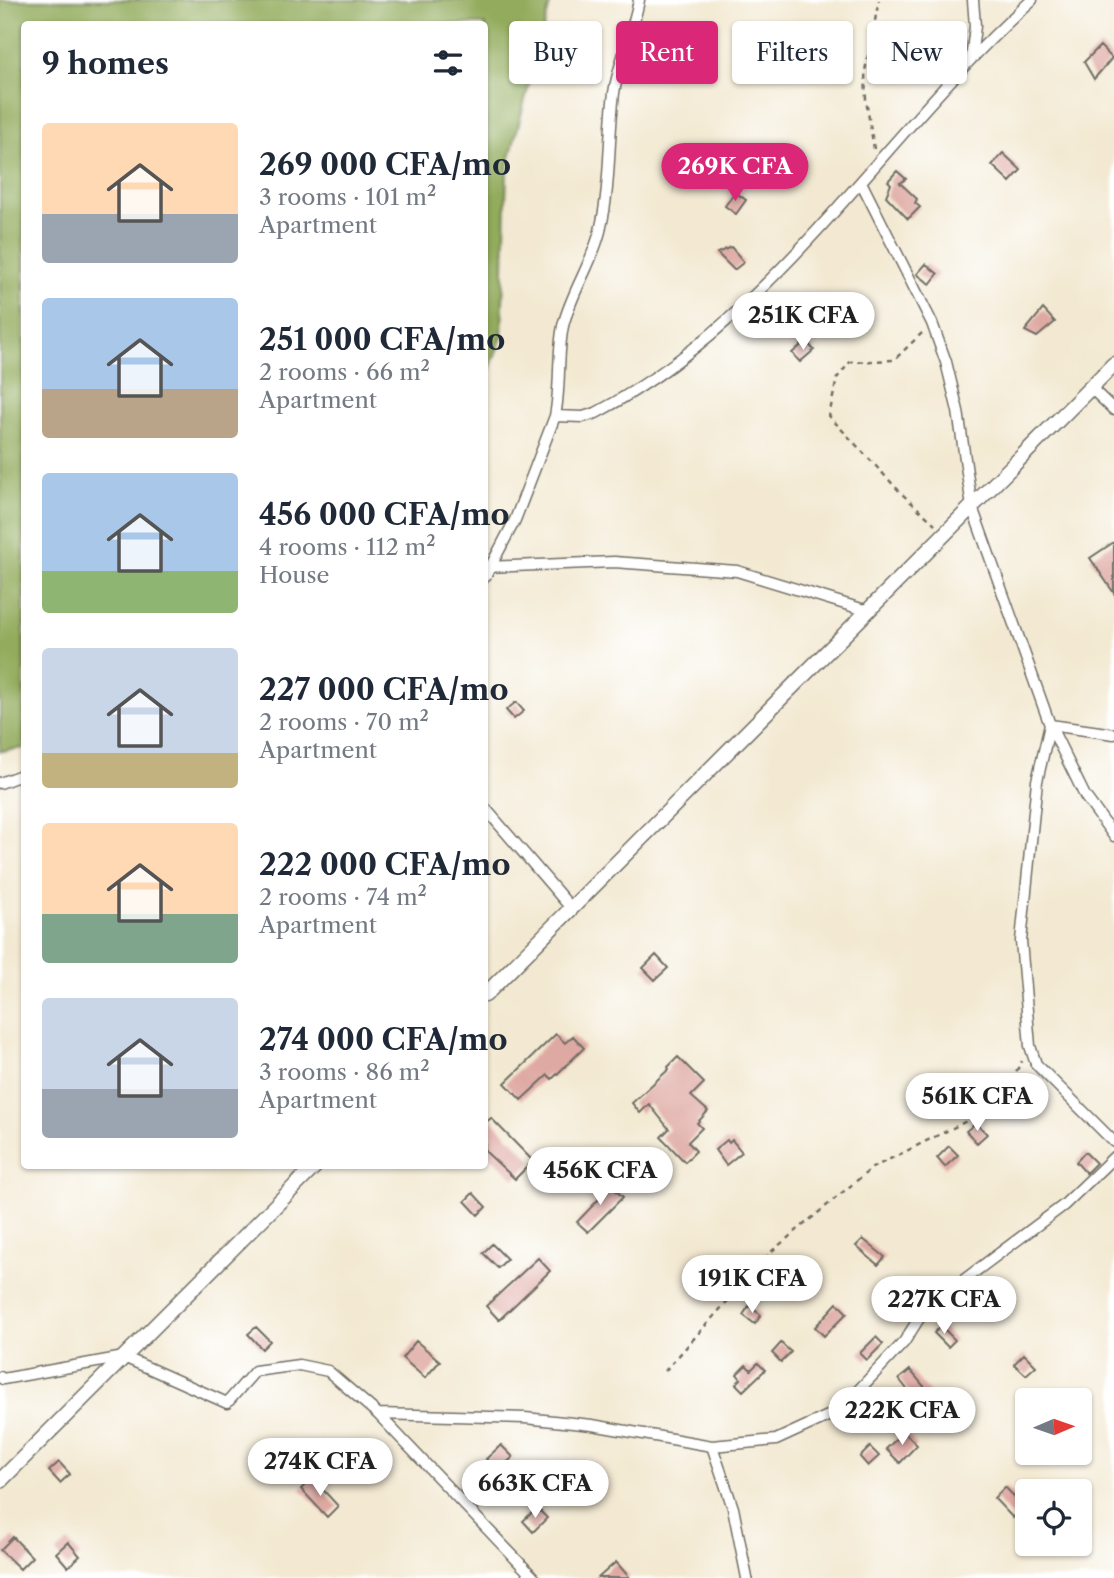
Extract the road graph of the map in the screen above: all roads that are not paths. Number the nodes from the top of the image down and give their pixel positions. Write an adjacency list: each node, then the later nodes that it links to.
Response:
1 (639, 0): 9 (street)
2 (973, 0): 4 (street)
3 (1032, 0): 4 (street)
4 (971, 60): 5 (street)
5 (861, 181): 9 (street); 10 (street)
6 (1114, 364): 7 (street)
7 (1091, 388): 8 (street); 10 (street)
8 (1114, 410)
9 (555, 416): 11 (street)
10 (972, 507): 13 (street); 14 (street)
11 (488, 567)
12 (488, 571): 13 (street)
13 (868, 611): 20 (street)
14 (1050, 725): 15 (street); 19 (street); 22 (street)
15 (1114, 734)
16 (21, 775): 17 (street)
17 (0, 783)
18 (488, 811): 20 (street)
19 (1114, 836)
20 (571, 908): 21 (street)
21 (488, 992)
22 (1114, 1142)
23 (1114, 1157): 28 (street)
24 (312, 1169): 25 (street)
25 (124, 1357): 26 (street); 27 (street); 29 (street)
26 (0, 1377)
27 (378, 1414): 28 (street); 30 (street)
28 (712, 1446): 31 (street)
29 (0, 1481)
30 (534, 1578)
31 (747, 1578)

